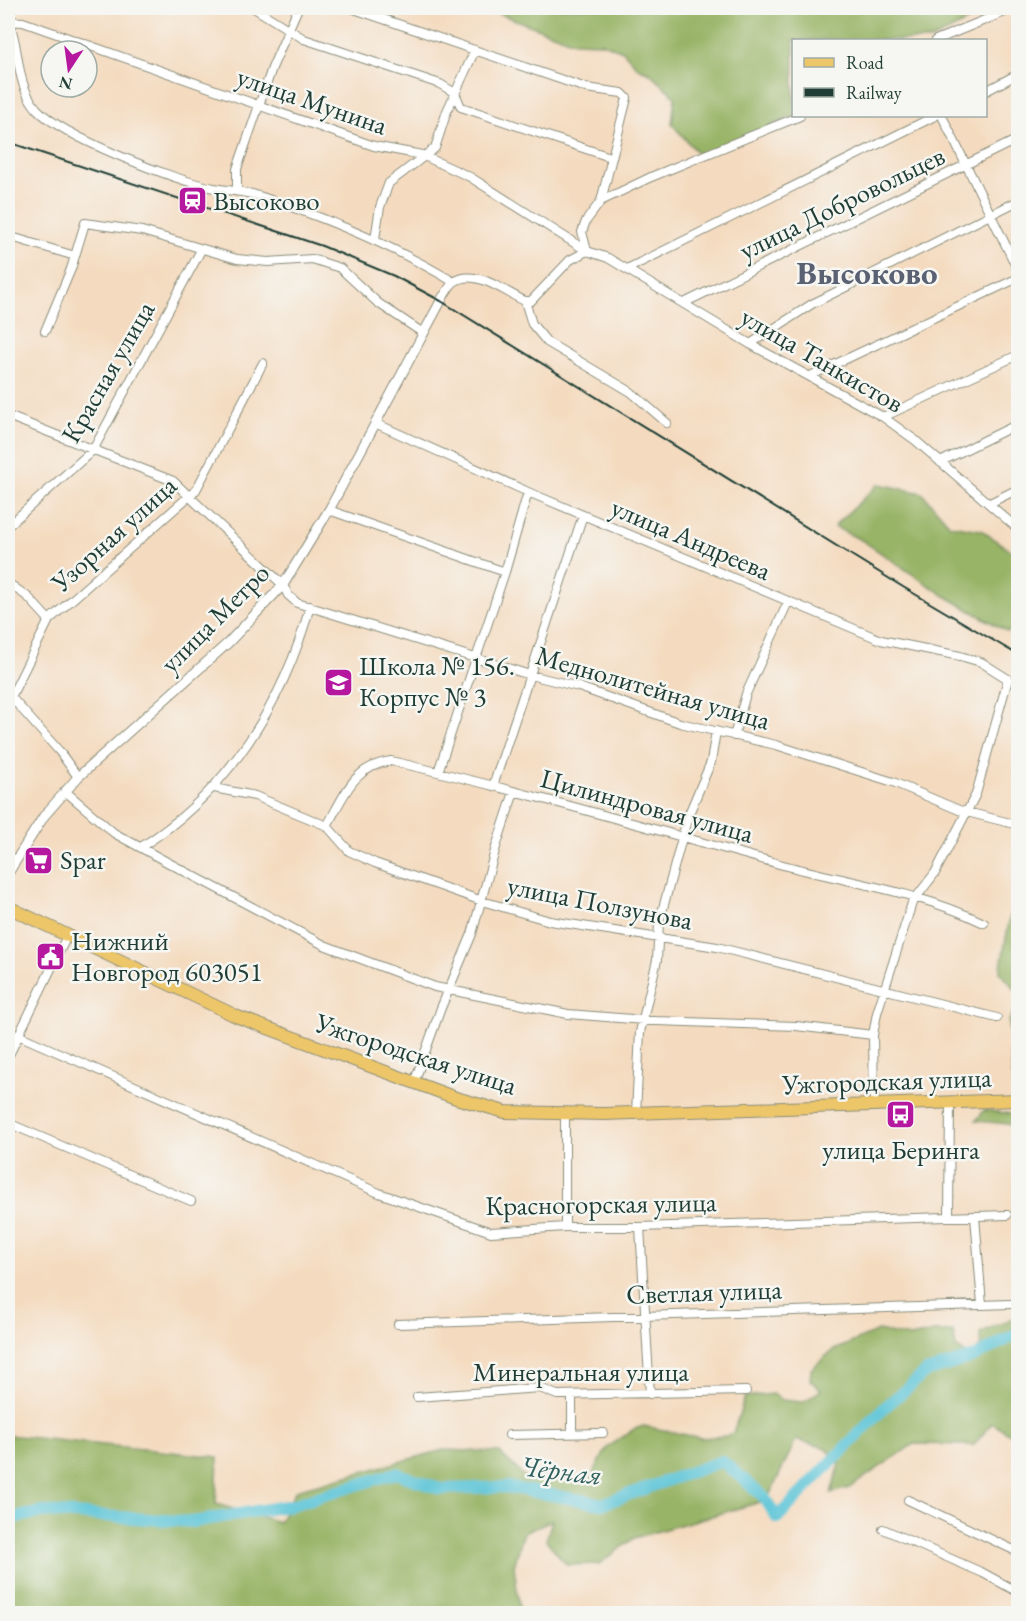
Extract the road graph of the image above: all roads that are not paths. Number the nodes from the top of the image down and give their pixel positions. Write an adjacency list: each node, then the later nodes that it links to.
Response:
1 (254, 8): 6 (street)
2 (298, 8): 6 (street)
3 (351, 8): 8 (street)
4 (1014, 8): 7 (street)
5 (8, 20): 12 (street, улица Мунина); 20 (street)
6 (287, 29): 11 (street); 12 (street)
7 (938, 39)
8 (476, 50): 11 (street); 18 (street)
9 (1018, 74): 10 (street)
10 (987, 90)
11 (455, 93): 17 (street); 18 (street)
12 (259, 105): 17 (street, улица Мунина); 20 (street)
13 (798, 117): 21 (street)
14 (933, 117): 29 (street)
15 (943, 117): 19 (street)
16 (1018, 140): 19 (street, улица Добровольцев)
17 (424, 156): 25 (street); 27 (street, улица Мунина)
18 (610, 157): 21 (street)
19 (968, 165): 23 (street); 35 (street, улица Добровольцев)
20 (237, 190): 25 (street)
21 (601, 201): 27 (street)
22 (1018, 201): 23 (street)
23 (990, 215): 30 (street); 38 (street)
24 (8, 237): 28 (street)
25 (375, 239): 32 (street)
26 (201, 250): 28 (street); 37 (street); 47 (street, Красная улица)
27 (587, 251): 29 (street, улица Танкистов); 34 (street)
28 (75, 256): 36 (street)
29 (627, 269): 35 (street, улица Танкистов)
30 (1018, 270)
31 (1018, 278): 41 (street)
32 (454, 282): 33 (street); 34 (street)
33 (443, 297): 37 (street, улица Метро)
34 (525, 301): 45 (street)
35 (684, 303): 38 (street, улица Танкистов)
36 (45, 331)
37 (423, 333): 44 (street, улица Метро)
38 (750, 344): 41 (street, улица Танкистов)
39 (1018, 355): 43 (street)
40 (263, 363): 51 (street, Узорная улица)
41 (810, 376): 43 (street, улица Танкистов)
42 (8, 416): 47 (street, Меднолитейная улица)
43 (883, 417): 48 (street, улица Танкистов)
44 (375, 423): 50 (street, улица Андреева); 53 (street, улица Метро)
45 (667, 423)
46 (1018, 424): 48 (street)
47 (93, 450): 51 (street, Меднолитейная улица); 55 (street, Красная улица)
48 (940, 462): 52 (street, улица Танкистов)
49 (1018, 489): 52 (street)
50 (528, 492): 54 (street, улица Андреева); 57 (street)
51 (188, 496): 59 (street, Меднолитейная улица); 62 (street, Узорная улица)
52 (990, 503): 56 (street, улица Танкистов)
53 (329, 510): 57 (street); 59 (street, улица Метро)
54 (583, 515): 60 (street, улица Андреева); 64 (street)
55 (8, 526)
56 (1018, 529)
57 (505, 572): 63 (street)
58 (8, 583): 62 (street)
59 (283, 585): 61 (street, Меднолитейная улица); 69 (street, улица Метро)
60 (788, 603): 67 (street); 74 (street, улица Андреева)
61 (310, 606): 63 (street, Меднолитейная улица); 71 (street)
62 (49, 620): 65 (street, Узорная улица)
63 (476, 659): 64 (street, Меднолитейная улица); 68 (street)
64 (530, 675): 66 (street, Меднолитейная улица); 70 (street)
65 (9, 700): 69 (street)
66 (716, 731): 67 (street, Меднолитейная улица); 77 (street)
67 (734, 736): 74 (street, Меднолитейная улица)
68 (438, 772): 70 (street, Цилиндровая улица); 76 (street, Цилиндровая улица)
69 (78, 777): 72 (street, улица Метро)
70 (493, 786): 73 (street, Цилиндровая улица)
71 (214, 788): 76 (street, улица Ползунова); 78 (street)
72 (65, 791): 78 (street); 79 (street, улица Метро)
73 (514, 792): 77 (street, Цилиндровая улица); 81 (street)
74 (966, 812): 75 (street, Меднолитейная улица); 80 (street)
75 (1018, 825)
76 (327, 826): 81 (street, улица Ползунова)
77 (681, 837): 80 (street, Цилиндровая улица); 85 (street)
78 (141, 847): 86 (street)
79 (8, 873)
80 (916, 897): 83 (street, Цилиндровая улица); 87 (street)
81 (482, 901): 85 (street, улица Ползунова); 86 (street)
82 (8, 907): 84 (main road, Ужгородская улица)
83 (984, 923)
84 (67, 936): 90 (street); 93 (main road, Ужгородская улица)
85 (658, 938): 87 (street, улица Ползунова); 89 (street)
86 (449, 989): 89 (street); 93 (street)
87 (884, 990): 88 (street, улица Ползунова); 91 (street)
88 (998, 1018)
89 (643, 1019): 91 (street); 97 (street)
90 (18, 1035): 92 (street); 104 (street, Красногорская улица)
91 (873, 1035): 96 (street)
92 (8, 1057)
93 (414, 1083): 98 (main road, Ужгородская улица)
94 (1018, 1100): 95 (main road, Ужгородская улица)
95 (950, 1102): 96 (main road, Ужгородская улица); 102 (street)
96 (874, 1106): 97 (main road, Ужгородская улица)
97 (636, 1113): 98 (main road, Ужгородская улица)
98 (565, 1115): 104 (street)
99 (8, 1123): 100 (street)
100 (191, 1201)
101 (1007, 1215): 103 (street, Красногорская улица)
102 (949, 1216): 103 (street, Красногорская улица); 105 (street, Красногорская улица)
103 (975, 1216): 107 (street)
104 (565, 1227): 105 (street, Красногорская улица)
105 (640, 1227): 108 (street)
106 (1011, 1304): 107 (street, Светлая улица)
107 (982, 1305): 108 (street, Светлая улица)
108 (644, 1315): 109 (street, Светлая улица); 111 (street)
109 (398, 1324)
110 (746, 1392): 111 (street, Минеральная улица)
111 (650, 1394): 112 (street, Минеральная улица)
112 (572, 1395): 113 (street, Минеральная улица); 114 (street)
113 (417, 1397)
114 (572, 1433): 115 (street); 116 (street)
115 (603, 1433)
116 (509, 1435)
117 (908, 1500): 119 (street)
118 (883, 1529): 120 (street)
119 (1018, 1552)
120 (1018, 1592)

